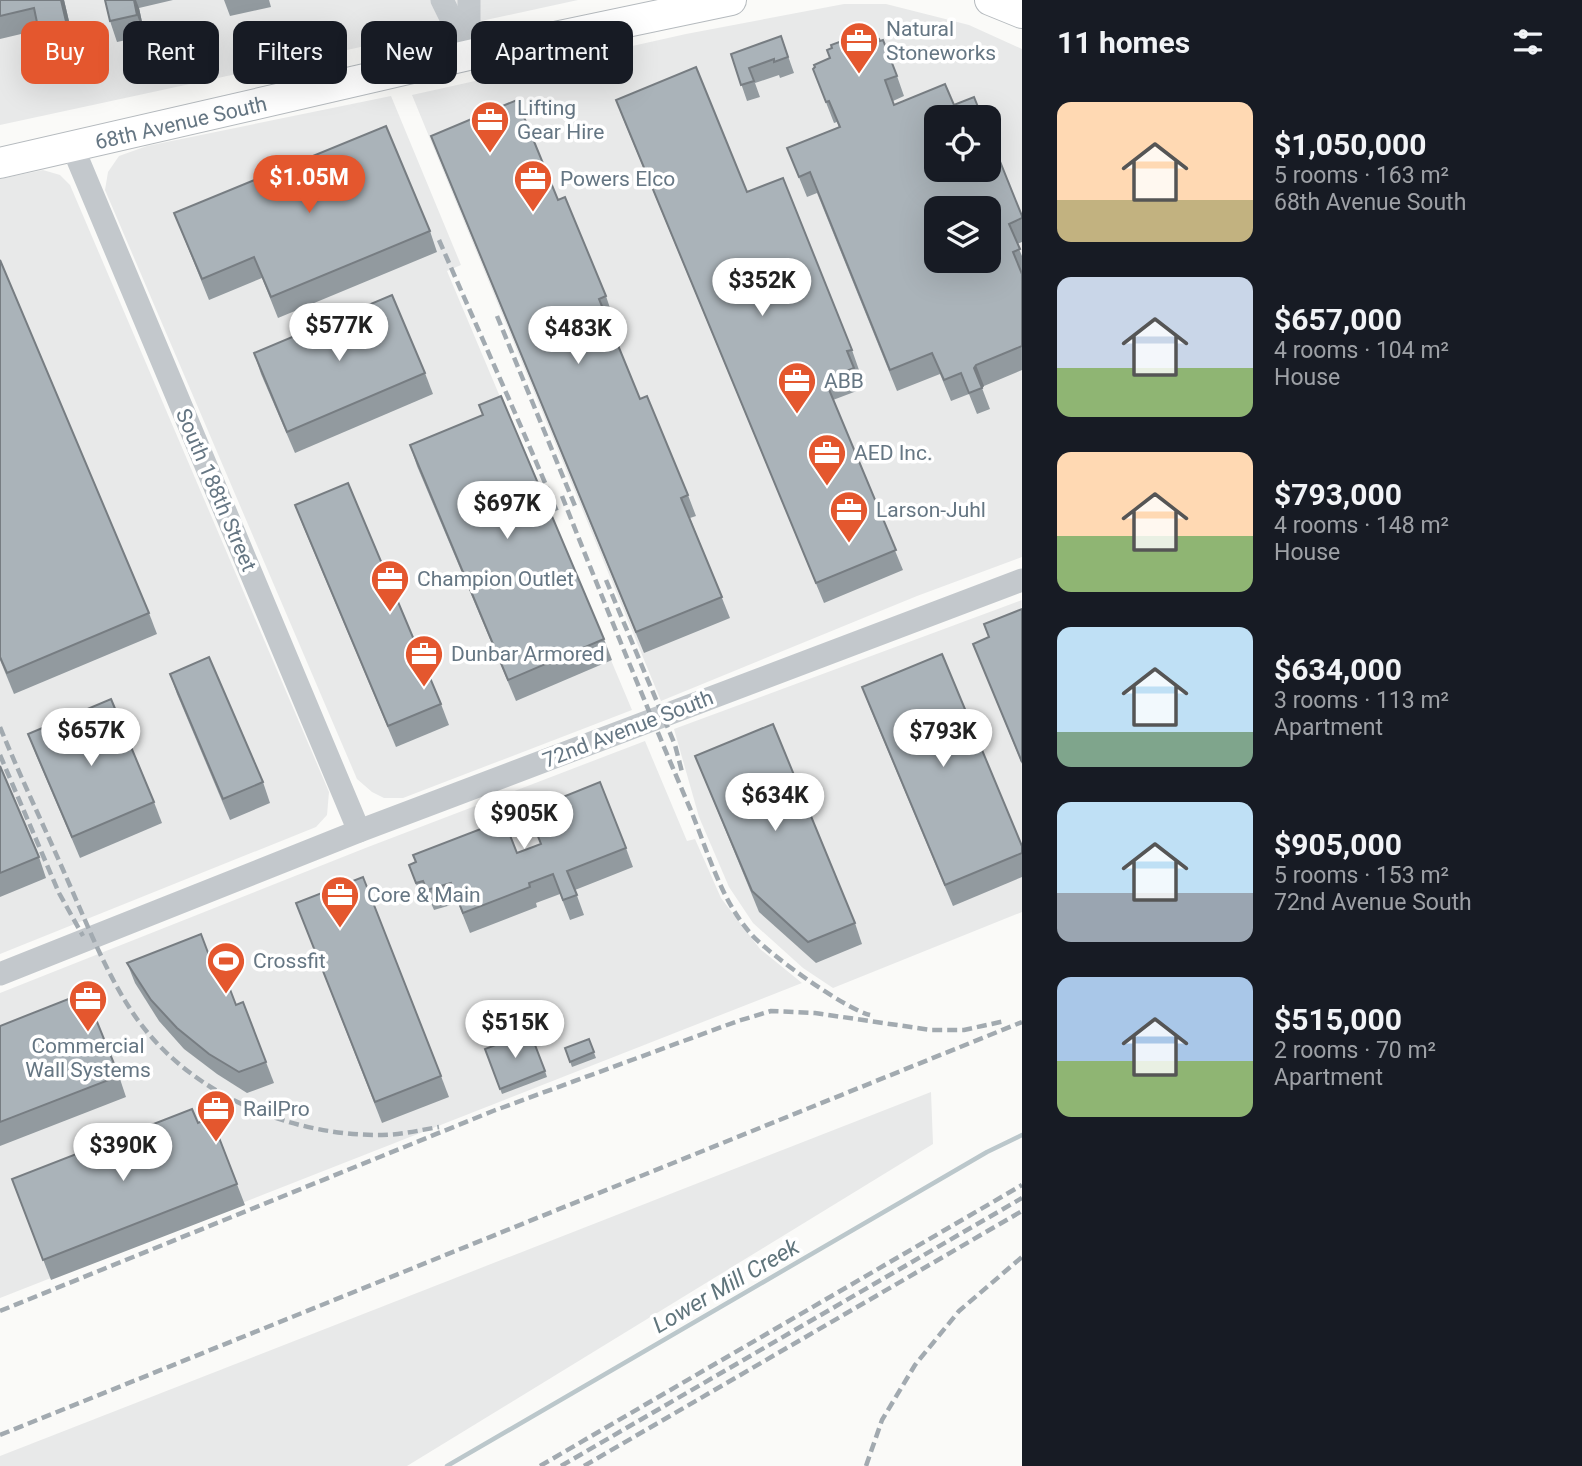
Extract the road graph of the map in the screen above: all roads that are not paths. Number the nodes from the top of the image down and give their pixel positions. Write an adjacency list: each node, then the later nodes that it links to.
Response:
1 (442, 0): 6 (street)
2 (469, 0): 6 (street)
3 (731, 0): 6 (main road, 68th Avenue South)
4 (990, 0): 5 (main road)
5 (1022, 13)
6 (469, 55): 7 (main road, 68th Avenue South)
7 (73, 148): 8 (main road, 68th Avenue South); 10 (street, South 188th Street)
8 (0, 163)
9 (1022, 580): 10 (street, 72nd Avenue South)
10 (359, 831): 11 (street, 72nd Avenue South)
11 (0, 974)

